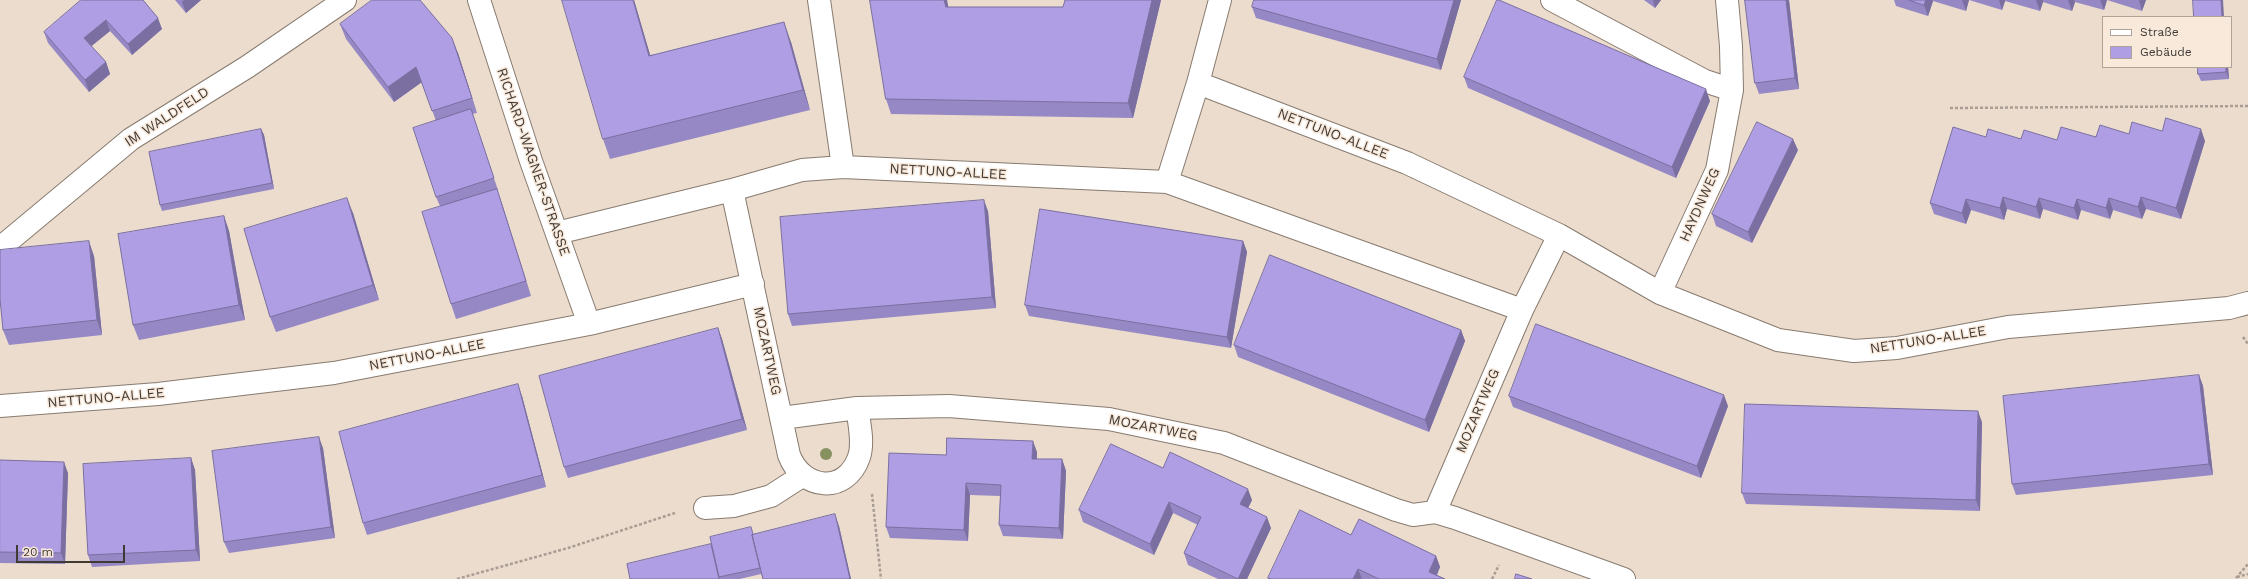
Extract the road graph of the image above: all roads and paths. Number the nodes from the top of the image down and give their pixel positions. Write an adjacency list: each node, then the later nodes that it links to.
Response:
1 (345, 0): 16 (street, IM WALDFELD)
2 (479, 0): 14 (street, RICHARD-WAGNER-STRASSE)
3 (819, 0): 11 (street)
4 (1220, 0): 7 (street)
5 (1552, 0): 8 (street)
6 (1727, 0): 8 (street, HAYDNWEG)
7 (1198, 83): 12 (street); 15 (street, NETTUNO-ALLEE)
8 (1732, 90): 18 (street, HAYDNWEG)
9 (2248, 106): 10 (path)
10 (1950, 108)
11 (843, 167): 12 (street, NETTUNO-ALLEE); 13 (street, NETTUNO-ALLEE)
12 (1167, 182): 20 (street, NETTUNO-ALLEE)
13 (732, 190): 14 (street, NETTUNO-ALLEE); 17 (street)
14 (557, 233): 21 (street, RICHARD-WAGNER-STRASSE)
15 (1559, 235): 18 (street, NETTUNO-ALLEE); 20 (street)
16 (0, 248)
17 (753, 284): 21 (street, NETTUNO-ALLEE); 24 (street, MOZARTWEG)
18 (1660, 293): 19 (street, NETTUNO-ALLEE)
19 (2248, 303)
20 (1522, 310): 28 (street, MOZARTWEG)
21 (589, 324): 22 (street, NETTUNO-ALLEE)
22 (0, 406)
23 (857, 408): 24 (street, MOZARTWEG); 25 (street); 28 (street, MOZARTWEG)
24 (782, 418): 26 (street, MOZARTWEG)
25 (855, 465): 26 (street); 32 (path)
26 (802, 476): 27 (street)
27 (705, 508): 31 (path)
28 (1435, 512): 33 (street, MOZARTWEG)
29 (2248, 564): 34 (path)
30 (2248, 574): 34 (path)
31 (457, 579)
32 (881, 579)
33 (1624, 579)
34 (2235, 579)

